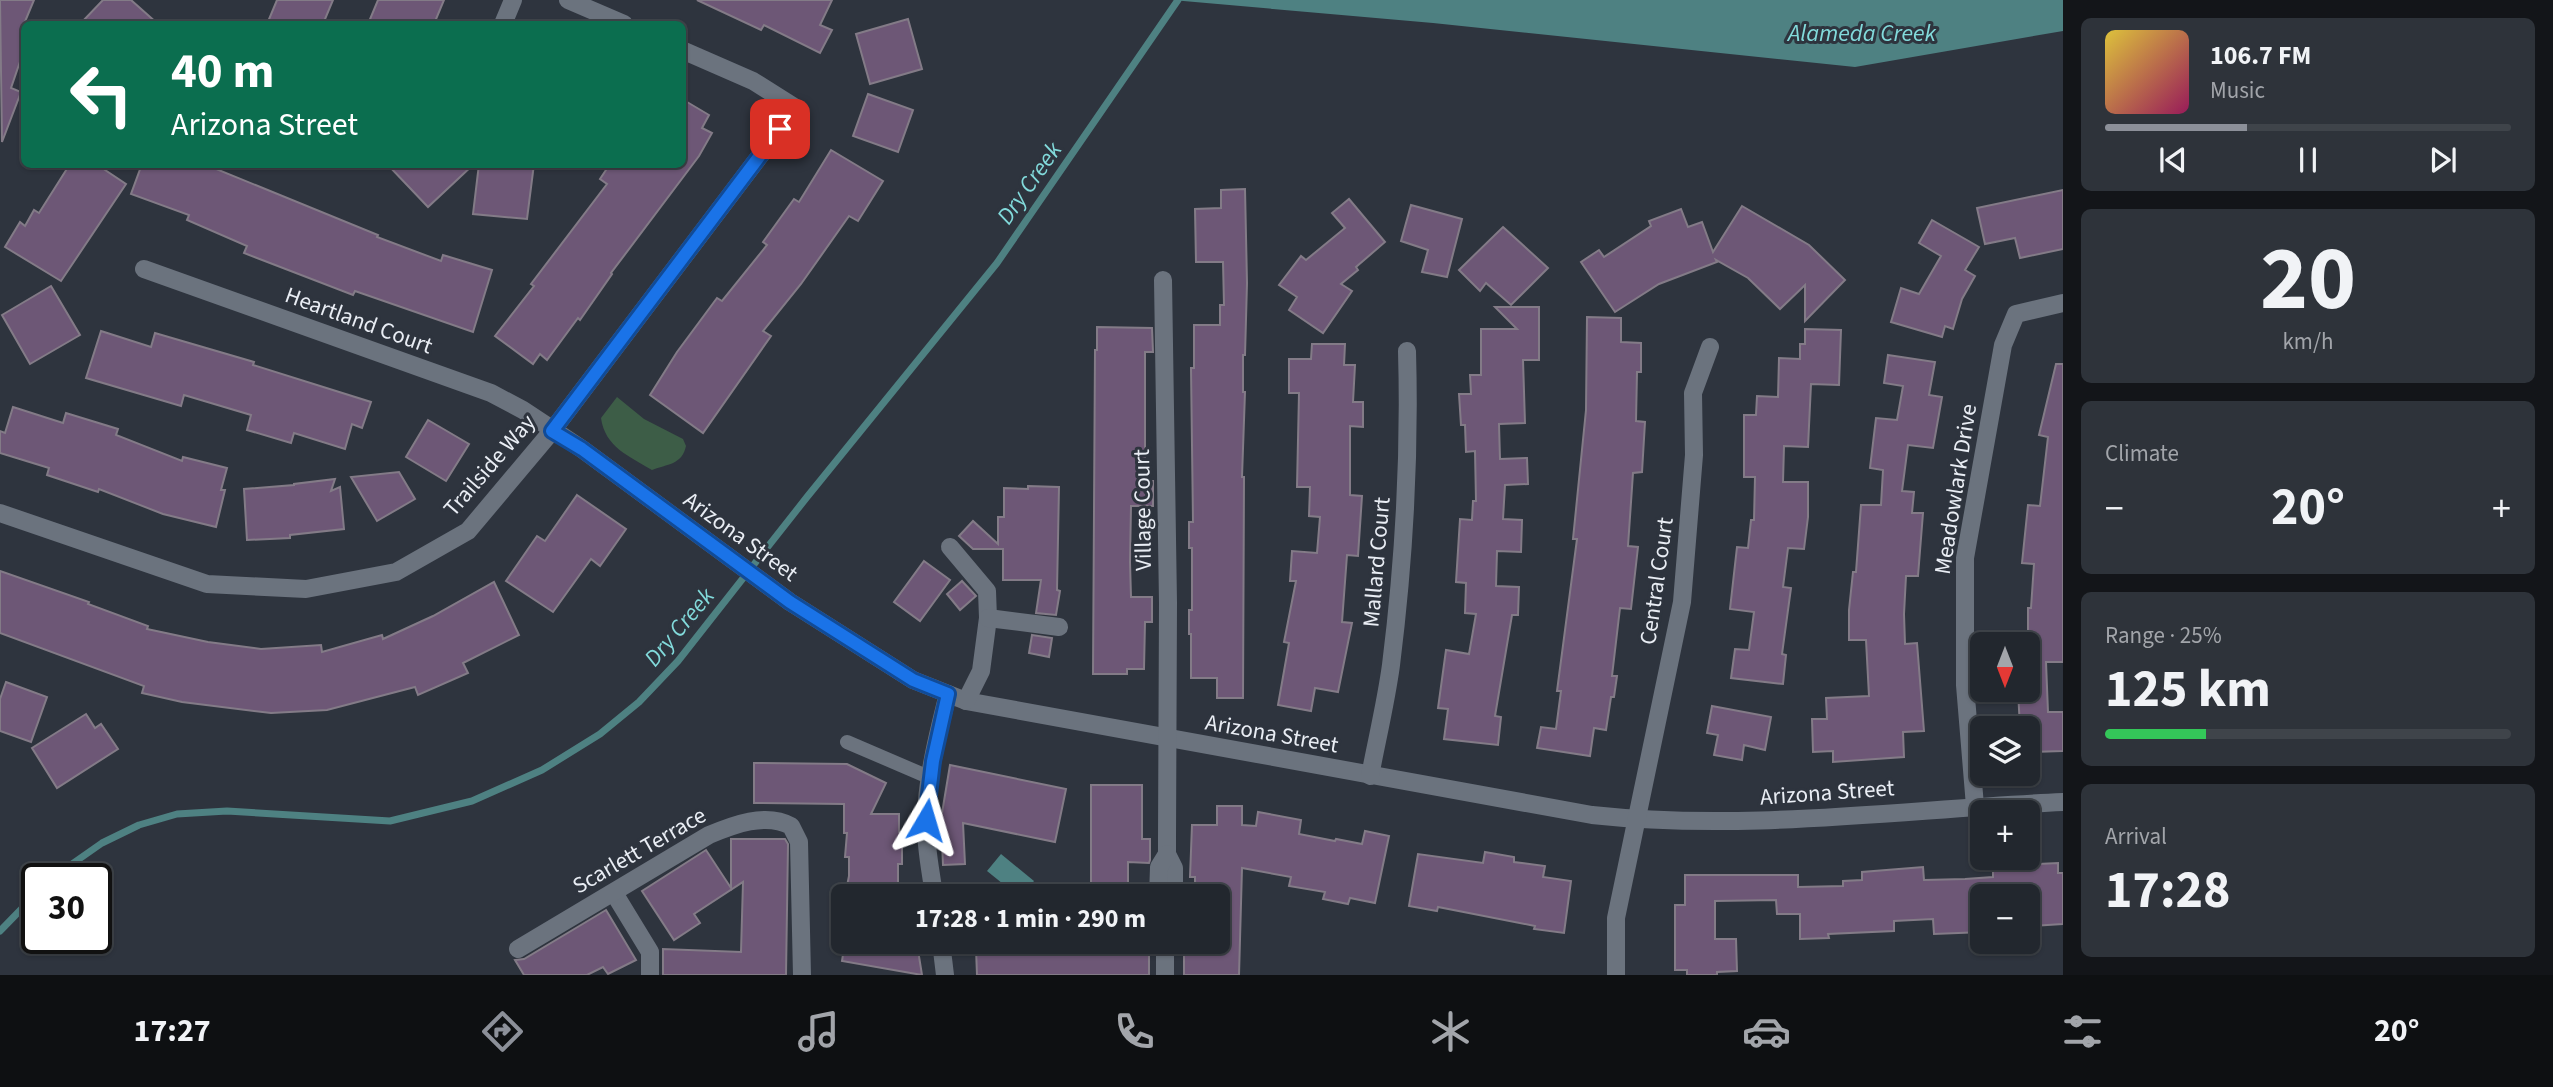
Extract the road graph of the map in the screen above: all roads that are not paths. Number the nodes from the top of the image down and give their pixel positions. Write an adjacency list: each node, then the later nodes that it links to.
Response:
1 (513, 0): 3 (street)
2 (568, 0): 4 (street)
3 (504, 21)
4 (617, 21)
5 (686, 52): 11 (street, Trailside Way)
6 (144, 269): 11 (street, Heartland Court)
7 (1163, 280): 18 (street, Village Court)
8 (2063, 303): 22 (street, Meadowlark Drive)
9 (1710, 347): 26 (street, Central Court)
10 (1407, 351): 20 (street, Mallard Court)
11 (552, 431): 12 (street, Trailside Way); 16 (street, Arizona Street)
12 (0, 513)
13 (950, 547): 14 (street)
14 (988, 618): 15 (street); 17 (street)
15 (1059, 626)
16 (948, 694): 17 (street, Arizona Street); 21 (street)
17 (966, 701): 18 (street, Arizona Street)
18 (1167, 738): 20 (street, Arizona Street); 27 (street, Village Court)
19 (847, 742): 21 (lane)
20 (1370, 776): 26 (street, Arizona Street)
21 (931, 778): 28 (street)
22 (1975, 800)
23 (2063, 802): 24 (street, Arizona Street)
24 (2040, 803)
25 (1970, 806): 26 (street, Arizona Street)
26 (1635, 820): 39 (street, Central Court)
27 (1167, 854): 29 (street); 30 (street)
28 (932, 884)
29 (1158, 884)
30 (1174, 884)
31 (614, 893): 32 (street, Scarlett Terrace); 35 (street); 36 (street, Scarlett Terrace)
32 (518, 949)
33 (942, 954): 37 (street)
34 (1165, 954): 38 (street)
35 (650, 975)
36 (802, 975)
37 (945, 975)
38 (1165, 975)
39 (1616, 975)

